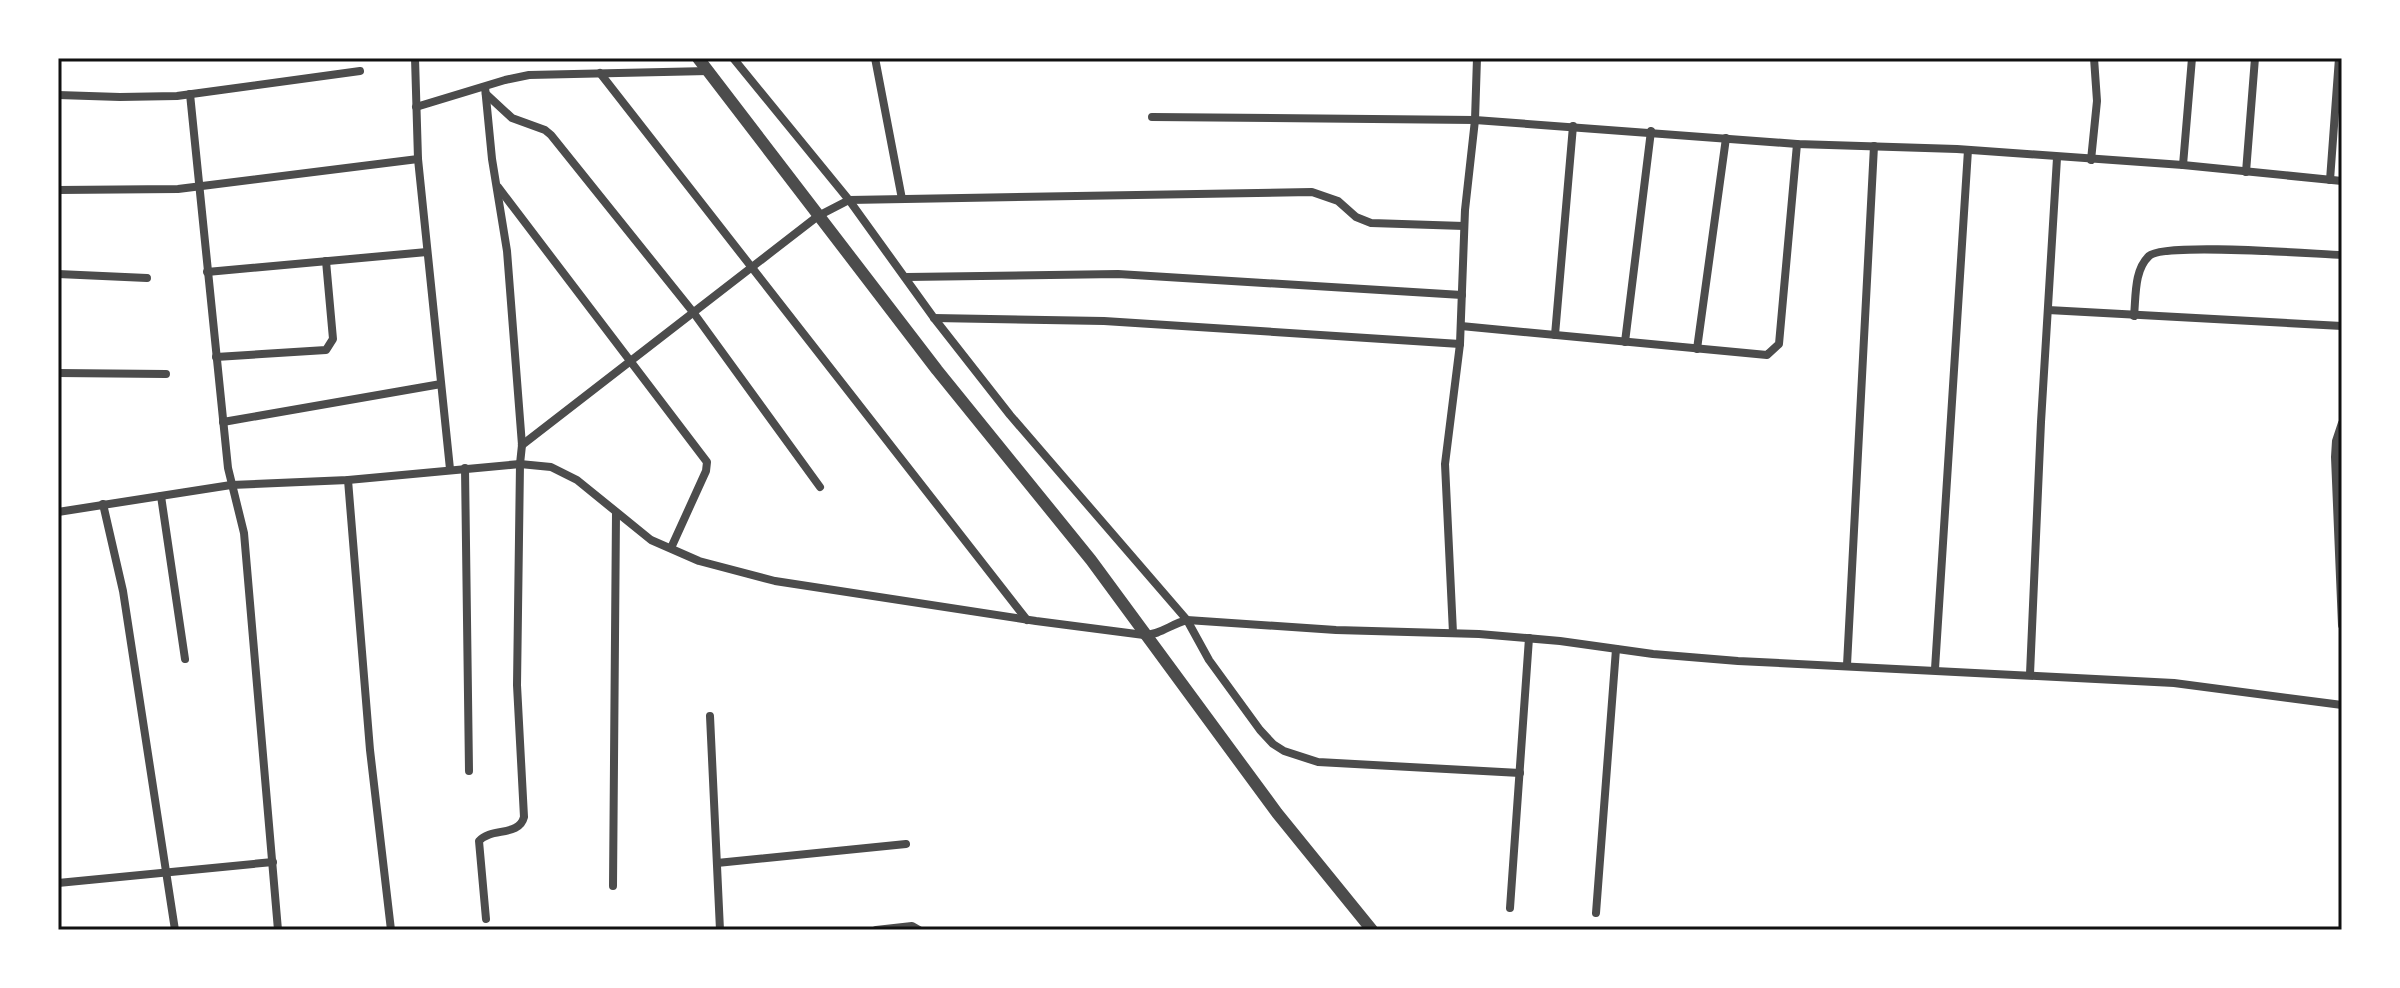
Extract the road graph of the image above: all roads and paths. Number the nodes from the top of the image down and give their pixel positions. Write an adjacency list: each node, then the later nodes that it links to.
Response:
1 (415, 58): 16 (street)
2 (698, 58): 11 (street)
3 (733, 58): 36 (street)
4 (875, 58): 35 (street)
5 (1477, 58): 18 (street)
6 (2094, 58): 27 (street)
7 (2192, 58): 28 (street)
8 (2255, 58): 29 (street)
9 (2339, 58): 30 (street)
10 (360, 71): 14 (street)
11 (708, 71): 12 (street); 37 (street)
12 (600, 73): 13 (street); 42 (street)
13 (486, 90): 16 (street); 32 (street); 49 (street)
14 (190, 94): 15 (street); 33 (street)
15 (58, 95)
16 (416, 107): 26 (street)
17 (1152, 117): 18 (street)
18 (1475, 120): 19 (street); 38 (street)
19 (1573, 126): 20 (street); 54 (street)
20 (1651, 131): 21 (street); 55 (street)
21 (1726, 138): 22 (street); 57 (street)
22 (1797, 144): 23 (street); 57 (street)
23 (1874, 146): 24 (street); 86 (street)
24 (1968, 150): 25 (street); 87 (street)
25 (2057, 158): 27 (street); 48 (street)
26 (418, 159): 33 (street); 39 (street)
27 (2091, 160): 28 (street)
28 (2183, 165): 29 (street)
29 (2246, 172): 30 (street)
30 (2330, 180): 31 (street)
31 (2342, 181)
32 (496, 184): 59 (street); 65 (street)
33 (198, 186): 34 (street); 43 (street)
34 (58, 190)
35 (902, 199): 36 (street); 38 (street)
36 (846, 201): 37 (street); 45 (street)
37 (823, 213): 42 (street); 82 (street)
38 (1464, 226): 47 (street)
39 (427, 252): 41 (street); 62 (street)
40 (2342, 255): 50 (street)
41 (326, 261): 43 (street); 58 (street)
42 (752, 267): 49 (street); 78 (street)
43 (207, 272): 58 (street)
44 (58, 274): 46 (street)
45 (907, 277): 47 (street); 51 (street)
46 (147, 278)
47 (1462, 295): 52 (street)
48 (2048, 310): 50 (street); 88 (street)
49 (693, 312): 59 (street); 71 (street)
50 (2134, 316): 53 (street)
51 (934, 318): 56 (street); 79 (street)
52 (1461, 326): 54 (street); 56 (street)
53 (2342, 326)
54 (1555, 335): 55 (street)
55 (1625, 342): 57 (street)
56 (1460, 344): 81 (street)
57 (1697, 349)
58 (216, 357): 63 (street)
59 (630, 361): 65 (street); 76 (street)
60 (58, 373): 61 (street)
61 (166, 374)
62 (441, 384): 63 (street); 68 (street)
63 (223, 422): 70 (street)
64 (2342, 423): 77 (street)
65 (522, 445): 66 (street)
66 (520, 464): 67 (street); 75 (street); 101 (street)
67 (465, 468): 68 (street); 91 (street)
68 (450, 469): 69 (street)
69 (348, 480): 70 (street); 104 (street)
70 (231, 485): 72 (street); 94 (street)
71 (820, 487)
72 (161, 496): 73 (street); 85 (street)
73 (103, 504): 74 (street); 96 (street)
74 (58, 512)
75 (616, 513): 76 (street); 98 (street)
76 (671, 548): 78 (street)
77 (2342, 617): 80 (street)
78 (1028, 620): 82 (street)
79 (1187, 620): 81 (street); 82 (street); 92 (street)
80 (2342, 625)
81 (1453, 633): 83 (street)
82 (1144, 635): 108 (street)
83 (1529, 638): 84 (street); 92 (street)
84 (1616, 649): 86 (street); 100 (street)
85 (185, 659)
86 (1847, 665): 87 (street)
87 (1935, 669): 88 (street)
88 (2030, 674): 89 (street)
89 (2342, 705)
90 (710, 716): 95 (street)
91 (469, 771)
92 (1520, 773): 99 (street)
93 (906, 844): 95 (street)
94 (273, 862): 96 (street); 103 (street)
95 (717, 863): 105 (street)
96 (166, 873): 97 (street); 102 (street)
97 (58, 883)
98 (613, 886)
99 (1510, 908)
100 (1596, 913)
101 (486, 919)
102 (175, 930)
103 (278, 930)
104 (391, 930)
105 (720, 930)
106 (876, 930): 107 (street)
107 (919, 930)
108 (1372, 930)

